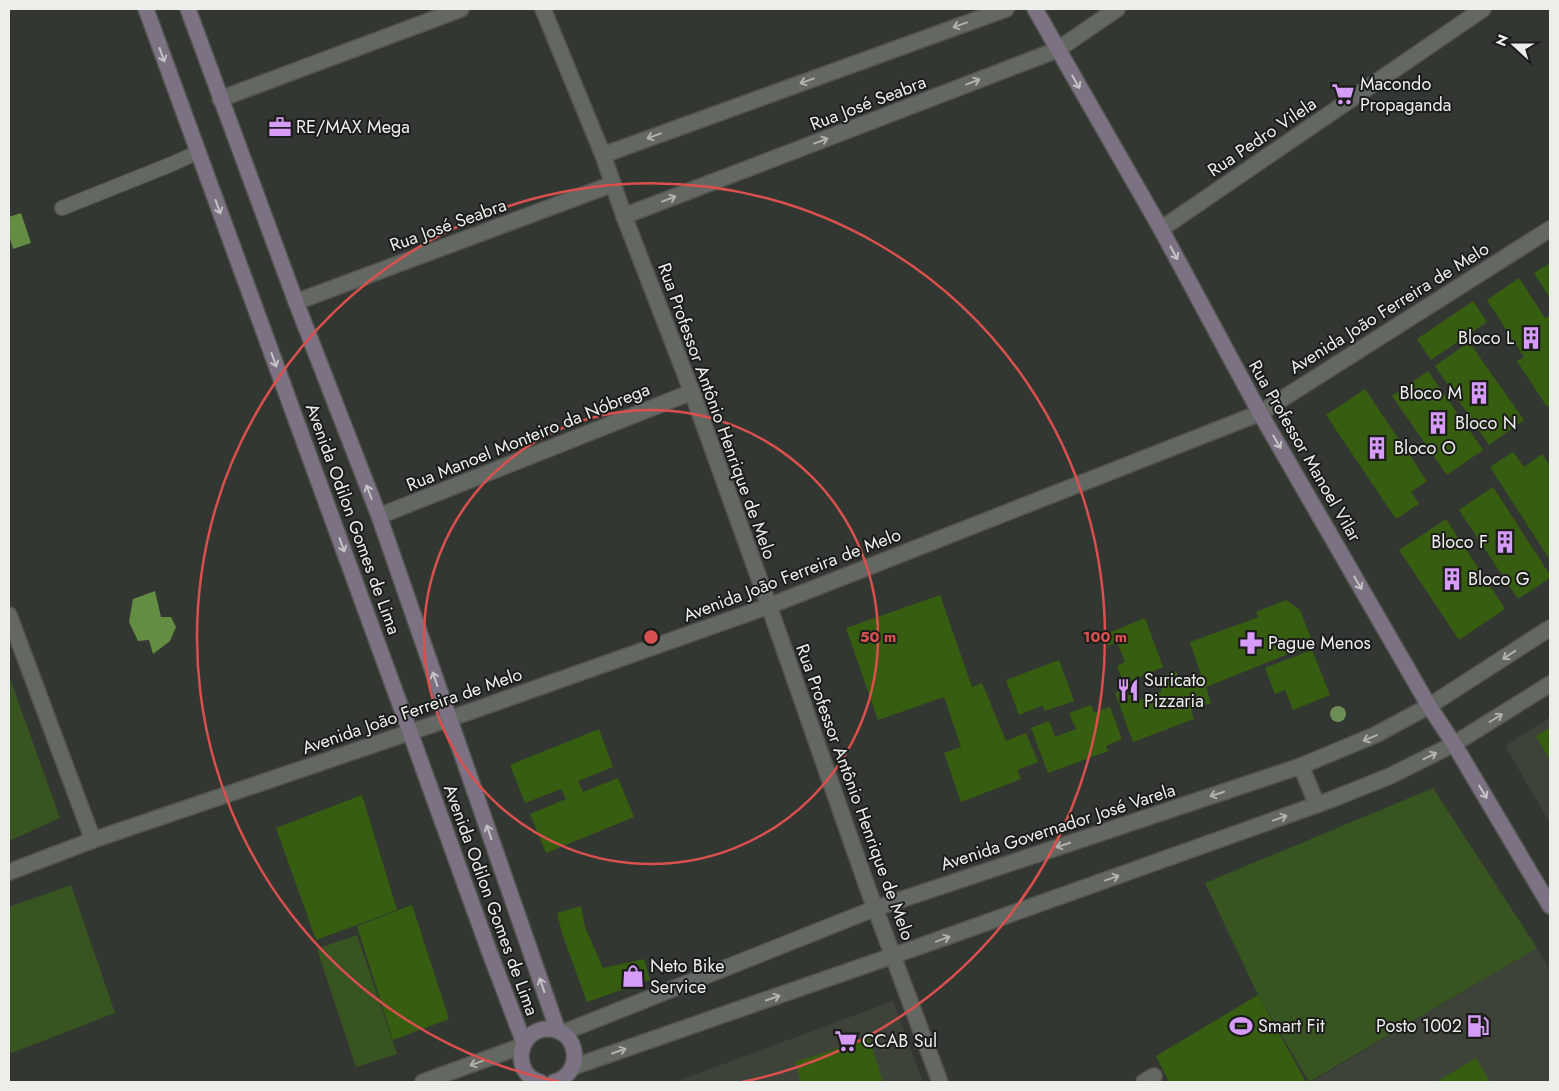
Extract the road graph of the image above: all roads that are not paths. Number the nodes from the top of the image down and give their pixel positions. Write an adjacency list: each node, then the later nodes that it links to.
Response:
1 (146, 9): 11 (main road, Avenida Odilon Gomes de Lima, one-way to 11)
2 (188, 9): 10 (main road, Avenida Odilon Gomes de Lima)
3 (461, 9): 10 (street)
4 (543, 9): 12 (street, Rua Professor Antônio Henrique de Melo)
5 (1006, 9): 12 (street, one-way to 12)
6 (1035, 9): 9 (main road, Rua Professor Manoel Vilar)
7 (1117, 9): 9 (street, Rua José Seabra)
8 (1483, 9): 16 (street, Rua Pedro Vilela)
9 (1057, 50): 15 (street, Rua José Seabra, one-way to 9); 16 (main road, Rua Professor Manoel Vilar, one-way to 16)
10 (220, 99): 18 (main road, Avenida Odilon Gomes de Lima)
11 (198, 152): 14 (lane); 28 (main road, Avenida Odilon Gomes de Lima, one-way to 28)
12 (603, 155): 13 (street, Rua Professor Antônio Henrique de Melo)
13 (613, 184): 15 (street, Rua Professor Antônio Henrique de Melo); 18 (street, Rua José Seabra)
14 (62, 208)
15 (624, 216): 19 (street, Rua Professor Antônio Henrique de Melo)
16 (1161, 229): 20 (main road, Rua Professor Manoel Vilar, one-way to 20)
17 (1550, 229): 20 (street, Avenida João Ferreira de Melo)
18 (296, 302): 21 (main road, Avenida Odilon Gomes de Lima, one-way to 18)
19 (692, 392): 21 (street, Rua Manoel Monteiro da Nóbrega); 22 (street, Rua Professor Antônio Henrique de Melo)
20 (1260, 413): 22 (street, Avenida João Ferreira de Melo); 26 (main road, Rua Professor Manoel Vilar, one-way to 26)
21 (378, 516): 27 (main road, Avenida Odilon Gomes de Lima, one-way to 21)
22 (769, 606): 27 (street, Avenida João Ferreira de Melo); 35 (street, Rua Professor Antônio Henrique de Melo)
23 (9, 614): 32 (street)
24 (1550, 628): 26 (street, Avenida Governador José Varela, one-way to 26)
25 (1550, 684): 29 (street, one-way to 25)
26 (1429, 706): 29 (main road, Rua Professor Manoel Vilar); 30 (street, Avenida Governador José Varela, one-way to 30)
27 (449, 719): 28 (street, Avenida João Ferreira de Melo); 37 (main road, Avenida Odilon Gomes de Lima, one-way to 27)
28 (410, 732): 32 (street, Avenida João Ferreira de Melo); 38 (main road, Avenida Odilon Gomes de Lima)
29 (1454, 744): 31 (street, one-way to 29); 34 (main road, Rua Professor Manoel Vilar, one-way to 34)
30 (1301, 766): 31 (street); 35 (street, Avenida Governador José Varela, one-way to 35)
31 (1317, 805): 36 (street, one-way to 31)
32 (93, 840): 33 (street, Avenida João Ferreira de Melo)
33 (9, 872)
34 (1550, 906)
35 (876, 908): 36 (street, Rua Professor Antônio Henrique de Melo); 37 (street, Avenida Governador José Varela)
36 (893, 955): 39 (street, one-way to 36); 43 (street, Rua Professor Antônio Henrique de Melo)
37 (560, 1032): 38 (main road); 39 (main road, Avenida Odilon Gomes de Lima)
38 (523, 1044): 40 (street, one-way to 40); 41 (main road, Avenida Odilon Gomes de Lima)
39 (574, 1073): 42 (main road)
40 (423, 1082)
41 (537, 1082)
42 (554, 1082)
43 (940, 1082)

